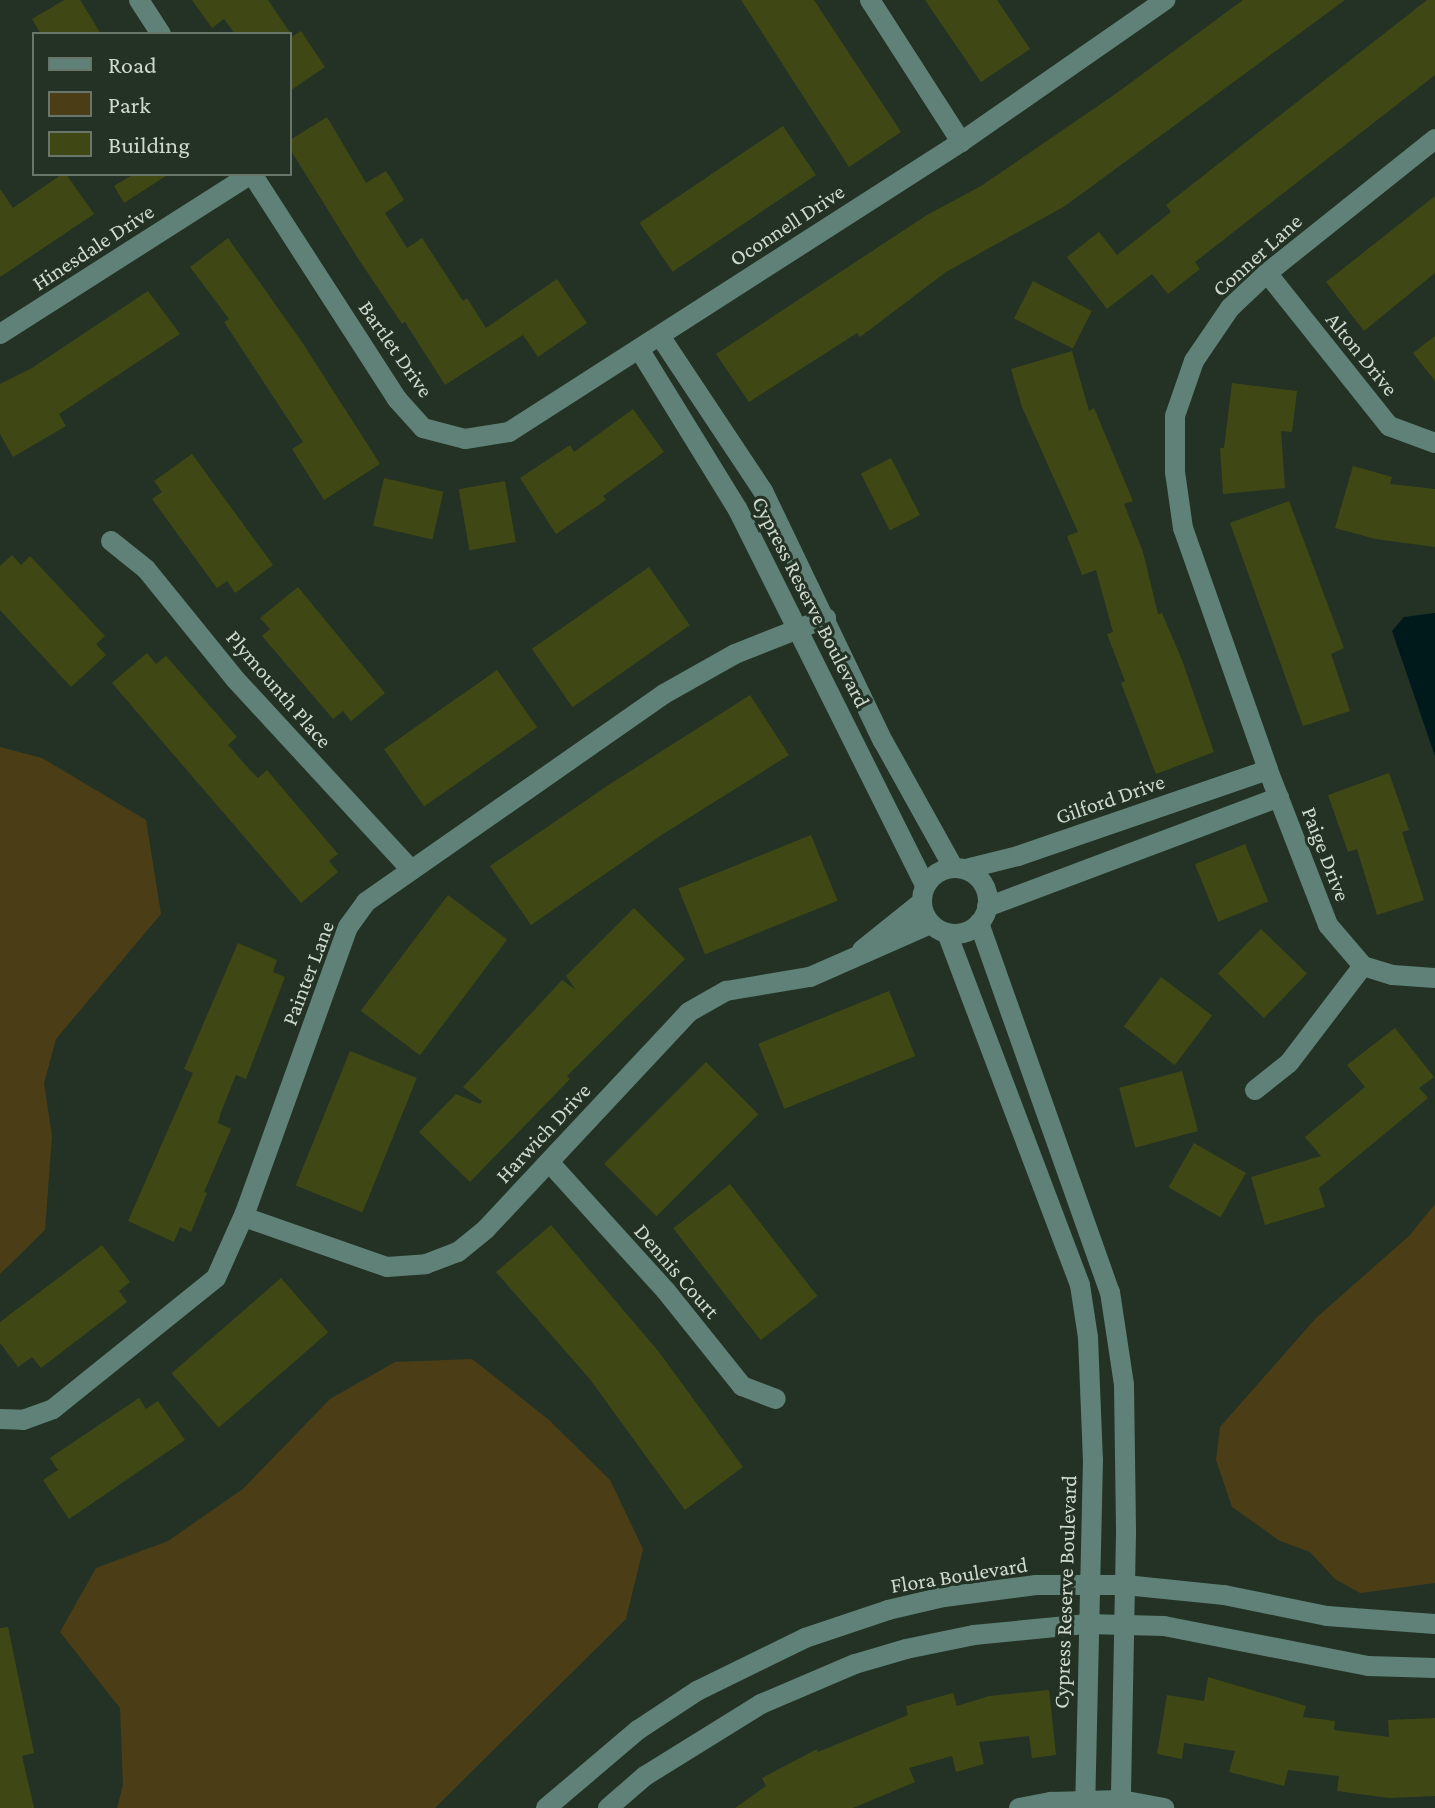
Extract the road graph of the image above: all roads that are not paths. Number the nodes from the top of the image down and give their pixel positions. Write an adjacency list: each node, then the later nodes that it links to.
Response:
1 (139, 0): 4 (street)
2 (870, 0): 6 (street)
3 (1165, 0): 6 (street, Oconnell Drive)
4 (160, 32)
5 (1435, 139): 9 (street, Conner Lane)
6 (961, 142): 11 (street, Oconnell Drive)
7 (249, 176): 10 (street, Hinesdale Drive)
8 (253, 176): 12 (street, Bartlet Drive)
9 (1267, 273): 13 (street, Alton Drive); 17 (street, Conner Lane)
10 (0, 334)
11 (660, 336): 12 (street, Oconnell Drive); 15 (street, Cypress Reserve Boulevard)
12 (639, 349): 16 (street, Cypress Reserve Boulevard)
13 (1435, 443)
14 (111, 541): 20 (street, Plymounth Place)
15 (826, 618): 16 (street, Painter Lane); 19 (street, Cypress Reserve Boulevard)
16 (799, 628): 20 (street, Painter Lane); 21 (street, Cypress Reserve Boulevard)
17 (1268, 770): 18 (street, Paige Drive); 19 (street, Gilford Drive)
18 (1279, 797): 22 (street); 25 (street, Paige Drive)
19 (960, 868): 21 (street); 22 (street)
20 (411, 870): 31 (street, Painter Lane)
21 (924, 894): 23 (street); 24 (street, Harwich Drive)
22 (983, 915): 23 (street); 29 (street)
23 (939, 928): 24 (street, Harwich Drive); 30 (street, Cypress Reserve Boulevard)
24 (859, 952): 28 (street, Harwich Drive)
25 (1363, 966): 26 (street); 27 (street)
26 (1435, 978)
27 (1255, 1090)
28 (549, 1162): 31 (street, Harwich Drive); 32 (street, Dennis Court)
29 (1071, 1178): 30 (street); 35 (street)
30 (1043, 1185): 34 (street, Cypress Reserve Boulevard)
31 (244, 1217): 33 (street, Painter Lane)
32 (776, 1399)
33 (0, 1419)
34 (1093, 1460): 35 (street, Cypress Reserve Boulevard); 36 (street, Cypress Reserve Boulevard)
35 (1125, 1460): 37 (street)
36 (1091, 1585): 37 (street, Flora Boulevard); 38 (street, Cypress Reserve Boulevard); 46 (street, Flora Boulevard)
37 (1125, 1585): 39 (street, Flora Boulevard); 40 (street)
38 (1087, 1624): 40 (street); 43 (street, Cypress Reserve Boulevard); 47 (street)
39 (1435, 1624)
40 (1125, 1625): 41 (street); 42 (street)
41 (1435, 1668)
42 (1123, 1723): 43 (street, Cypress Reserve Boulevard); 44 (street)
43 (1086, 1725): 45 (street, Cypress Reserve Boulevard)
44 (1121, 1800): 45 (street); 49 (street)
45 (1085, 1801): 48 (street)
46 (546, 1808)
47 (608, 1808)
48 (1019, 1808)
49 (1164, 1808)

